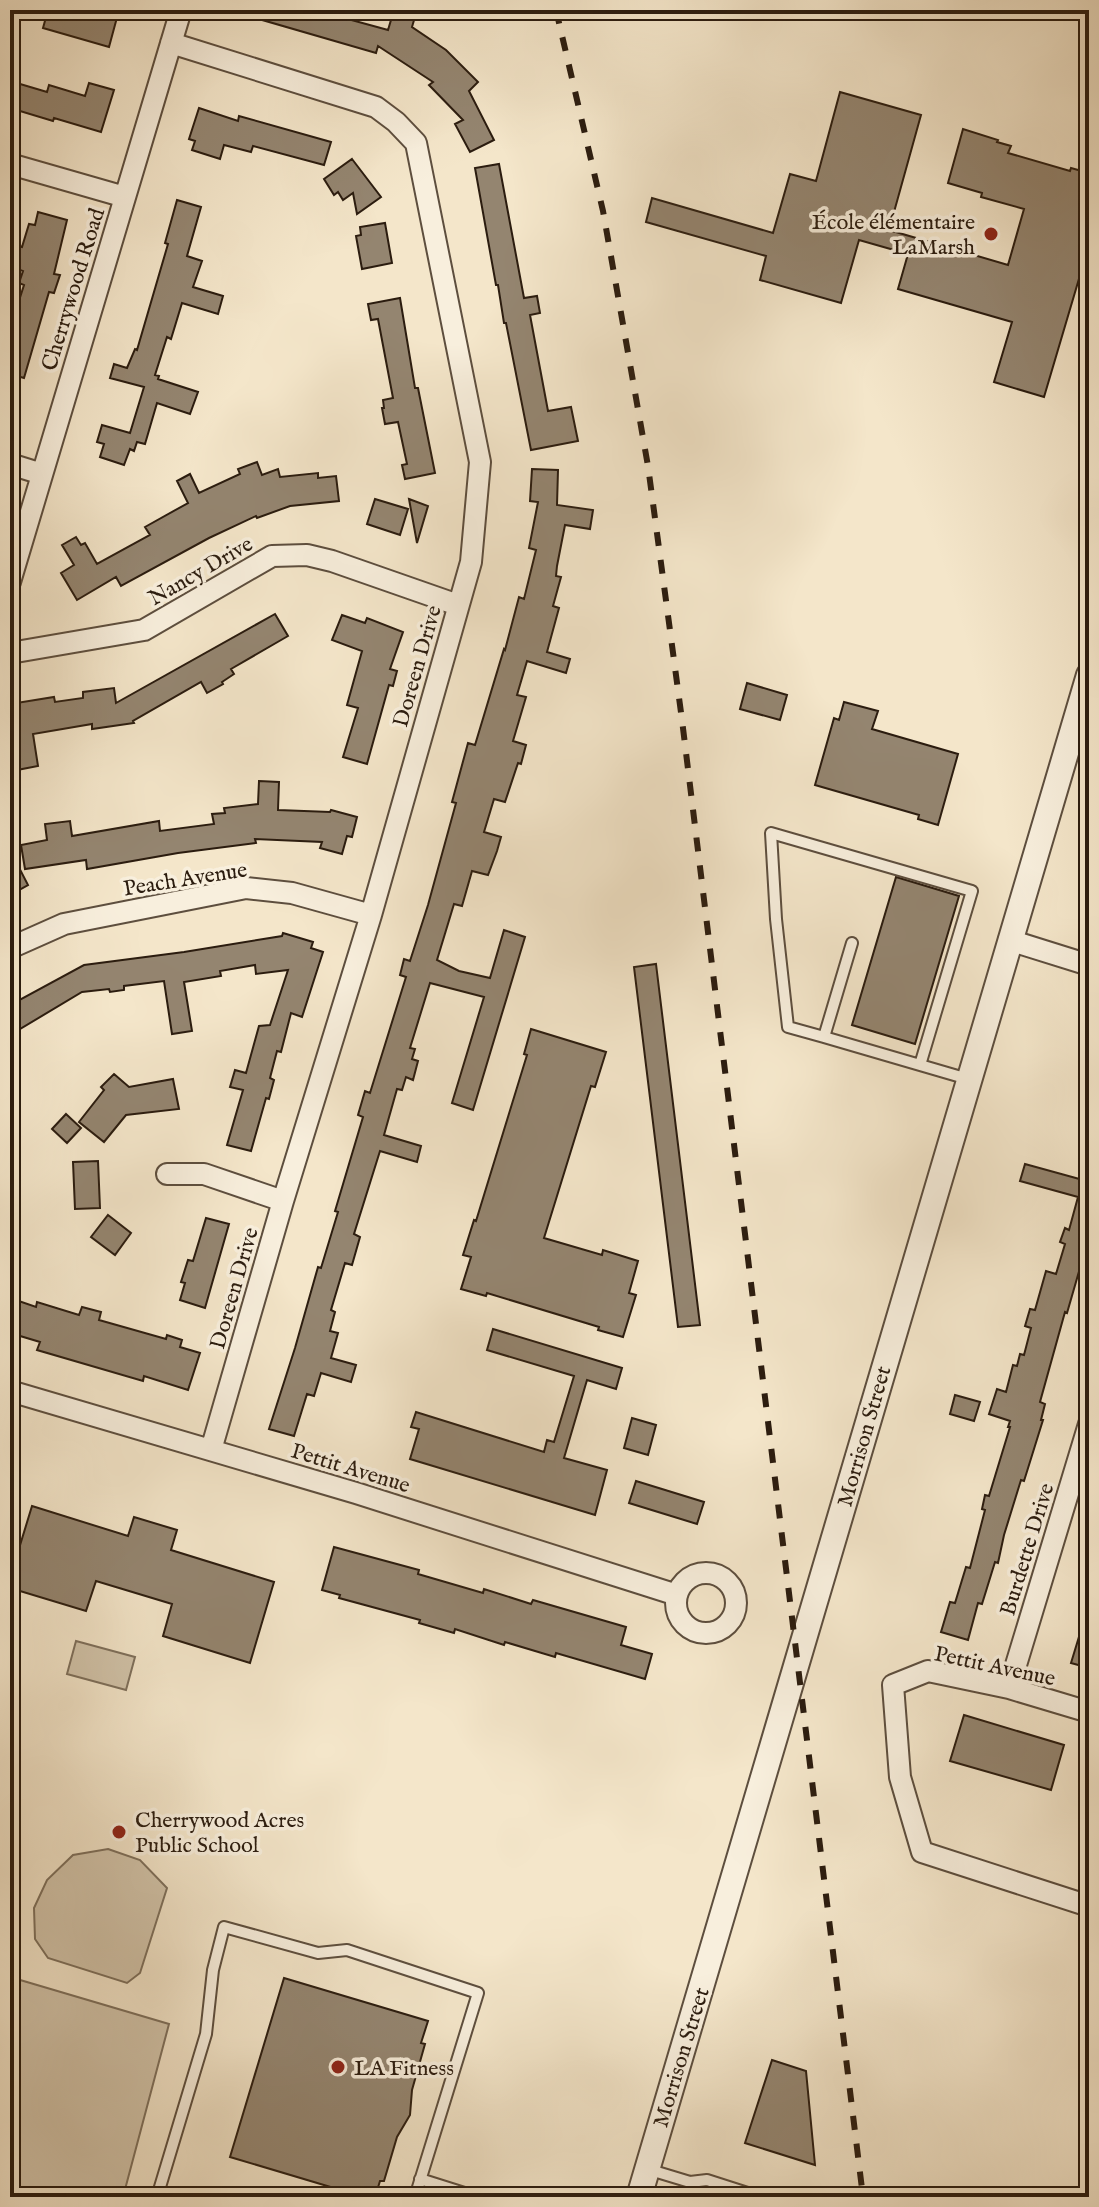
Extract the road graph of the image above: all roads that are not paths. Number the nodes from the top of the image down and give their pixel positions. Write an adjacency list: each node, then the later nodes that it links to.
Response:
1 (181, 10): 2 (street, Cherrywood Road)
2 (171, 43): 4 (street, Cherrywood Road); 8 (street, Doreen Drive)
3 (10, 164): 4 (street)
4 (125, 197): 6 (street, Cherrywood Road)
5 (10, 464): 6 (street)
6 (42, 474): 7 (street, Cherrywood Road)
7 (10, 582)
8 (458, 605): 9 (street, Nancy Drive); 11 (street, Doreen Drive)
9 (10, 653)
10 (1089, 675): 12 (street, Morrison Street)
11 (371, 915): 14 (street, Peach Avenue); 20 (street, Doreen Drive)
12 (1009, 940): 15 (street); 18 (street, Morrison Street)
13 (852, 943): 16 (lane)
14 (10, 948)
15 (1089, 965)
16 (824, 1037): 17 (lane); 17 (lane)
17 (920, 1065): 18 (lane)
18 (968, 1079): 28 (street, Morrison Street)
19 (167, 1174): 20 (street)
20 (283, 1201): 23 (street, Doreen Drive)
21 (10, 1391): 23 (street, Pettit Avenue)
22 (1089, 1424): 25 (street, Burdette Drive)
23 (211, 1450): 24 (street, Pettit Avenue)
24 (677, 1595)
25 (1009, 1688): 26 (street, Pettit Avenue); 27 (street, Pettit Avenue)
26 (1089, 1712)
27 (1089, 1906)
28 (647, 2169): 33 (street, Morrison Street); 34 (lane)
29 (420, 2179): 30 (lane); 31 (lane); 32 (lane)
30 (157, 2197)
31 (415, 2197)
32 (477, 2197)
33 (639, 2197)
34 (760, 2197)

